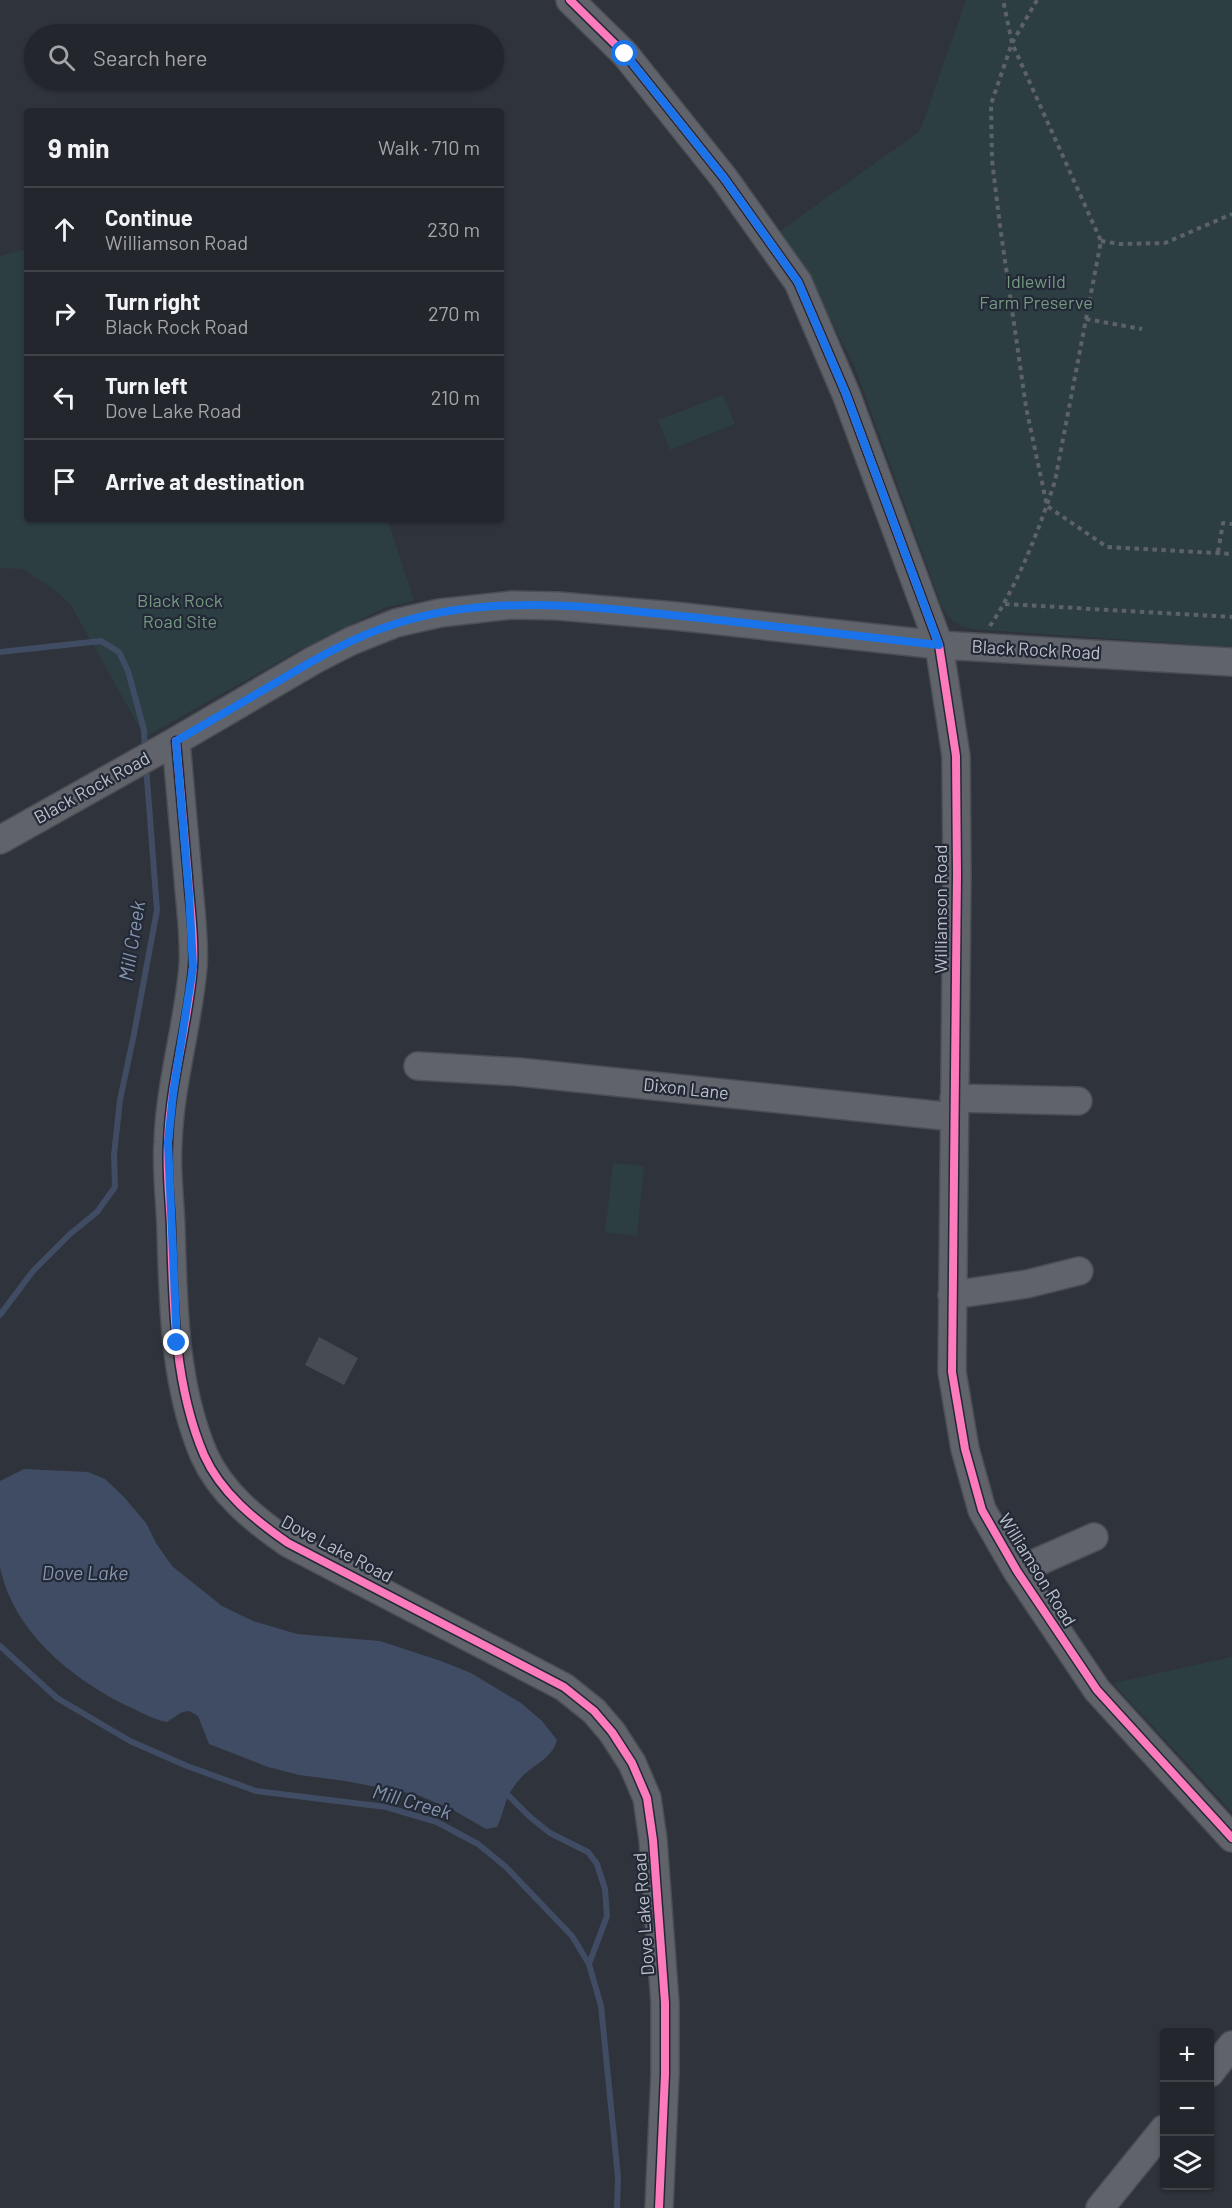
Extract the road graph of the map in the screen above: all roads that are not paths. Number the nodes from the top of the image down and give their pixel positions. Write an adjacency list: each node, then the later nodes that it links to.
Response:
1 (570, 0): 2 (street, Williamson Road)
2 (939, 645): 3 (street, Black Rock Road); 4 (street, Black Rock Road); 8 (street, Williamson Road)
3 (1232, 662)
4 (156, 752): 5 (street, Black Rock Road); 17 (street, Dove Lake Road)
5 (0, 840)
6 (418, 1066): 8 (street, Dixon Lane)
7 (1078, 1101): 8 (street, Dixon Lane)
8 (954, 1107): 10 (street, Williamson Road)
9 (1079, 1271): 10 (street)
10 (952, 1295): 12 (street, Williamson Road)
11 (1094, 1537): 12 (street)
12 (1017, 1571): 13 (street, Williamson Road)
13 (1232, 1838)
14 (1232, 2045): 15 (street)
15 (1214, 2067)
16 (1160, 2134): 18 (street)
17 (659, 2208)
18 (1100, 2208)

